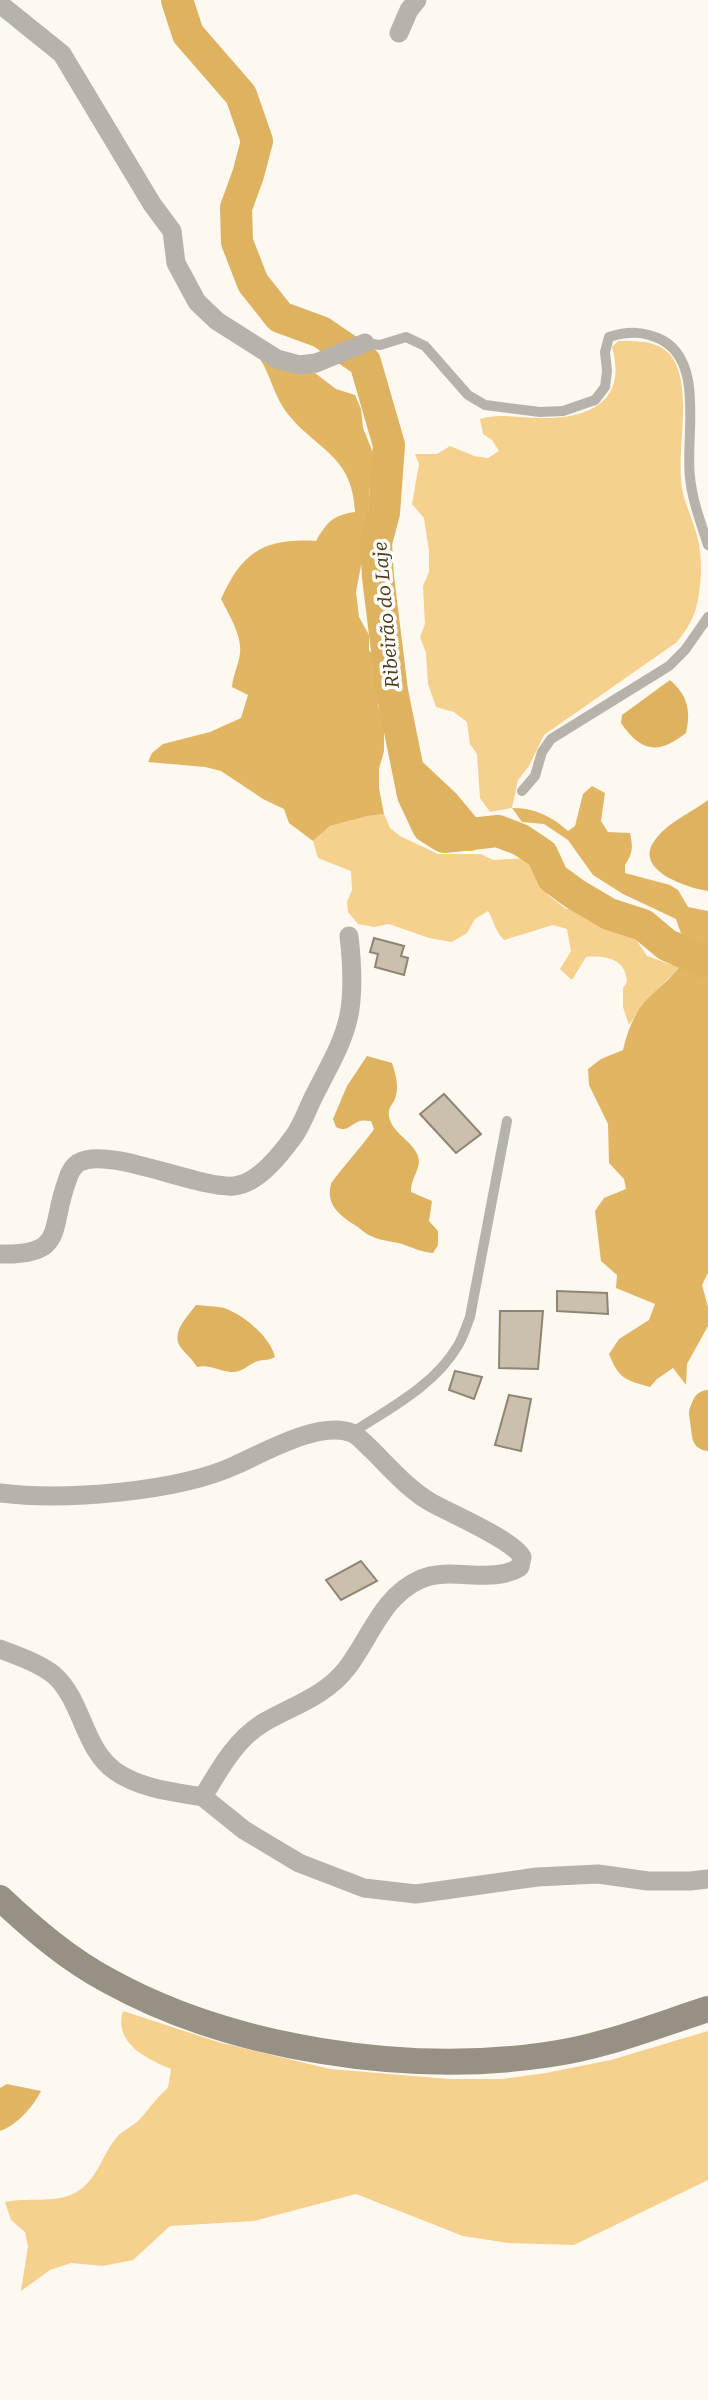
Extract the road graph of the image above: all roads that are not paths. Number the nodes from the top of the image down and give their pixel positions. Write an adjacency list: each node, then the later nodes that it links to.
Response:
1 (416, 0): 3 (street)
2 (0, 4): 4 (street)
3 (399, 33)
4 (365, 343): 5 (lane)
5 (708, 545)
6 (708, 617): 7 (lane)
7 (522, 791)
8 (349, 936): 10 (street)
9 (507, 1121): 11 (lane)
10 (0, 1254)
11 (352, 1433): 12 (street); 14 (street)
12 (0, 1493)
13 (0, 1650): 14 (street)
14 (203, 1797): 15 (street)
15 (708, 1879)
16 (0, 1898): 17 (main road)
17 (708, 2009)

